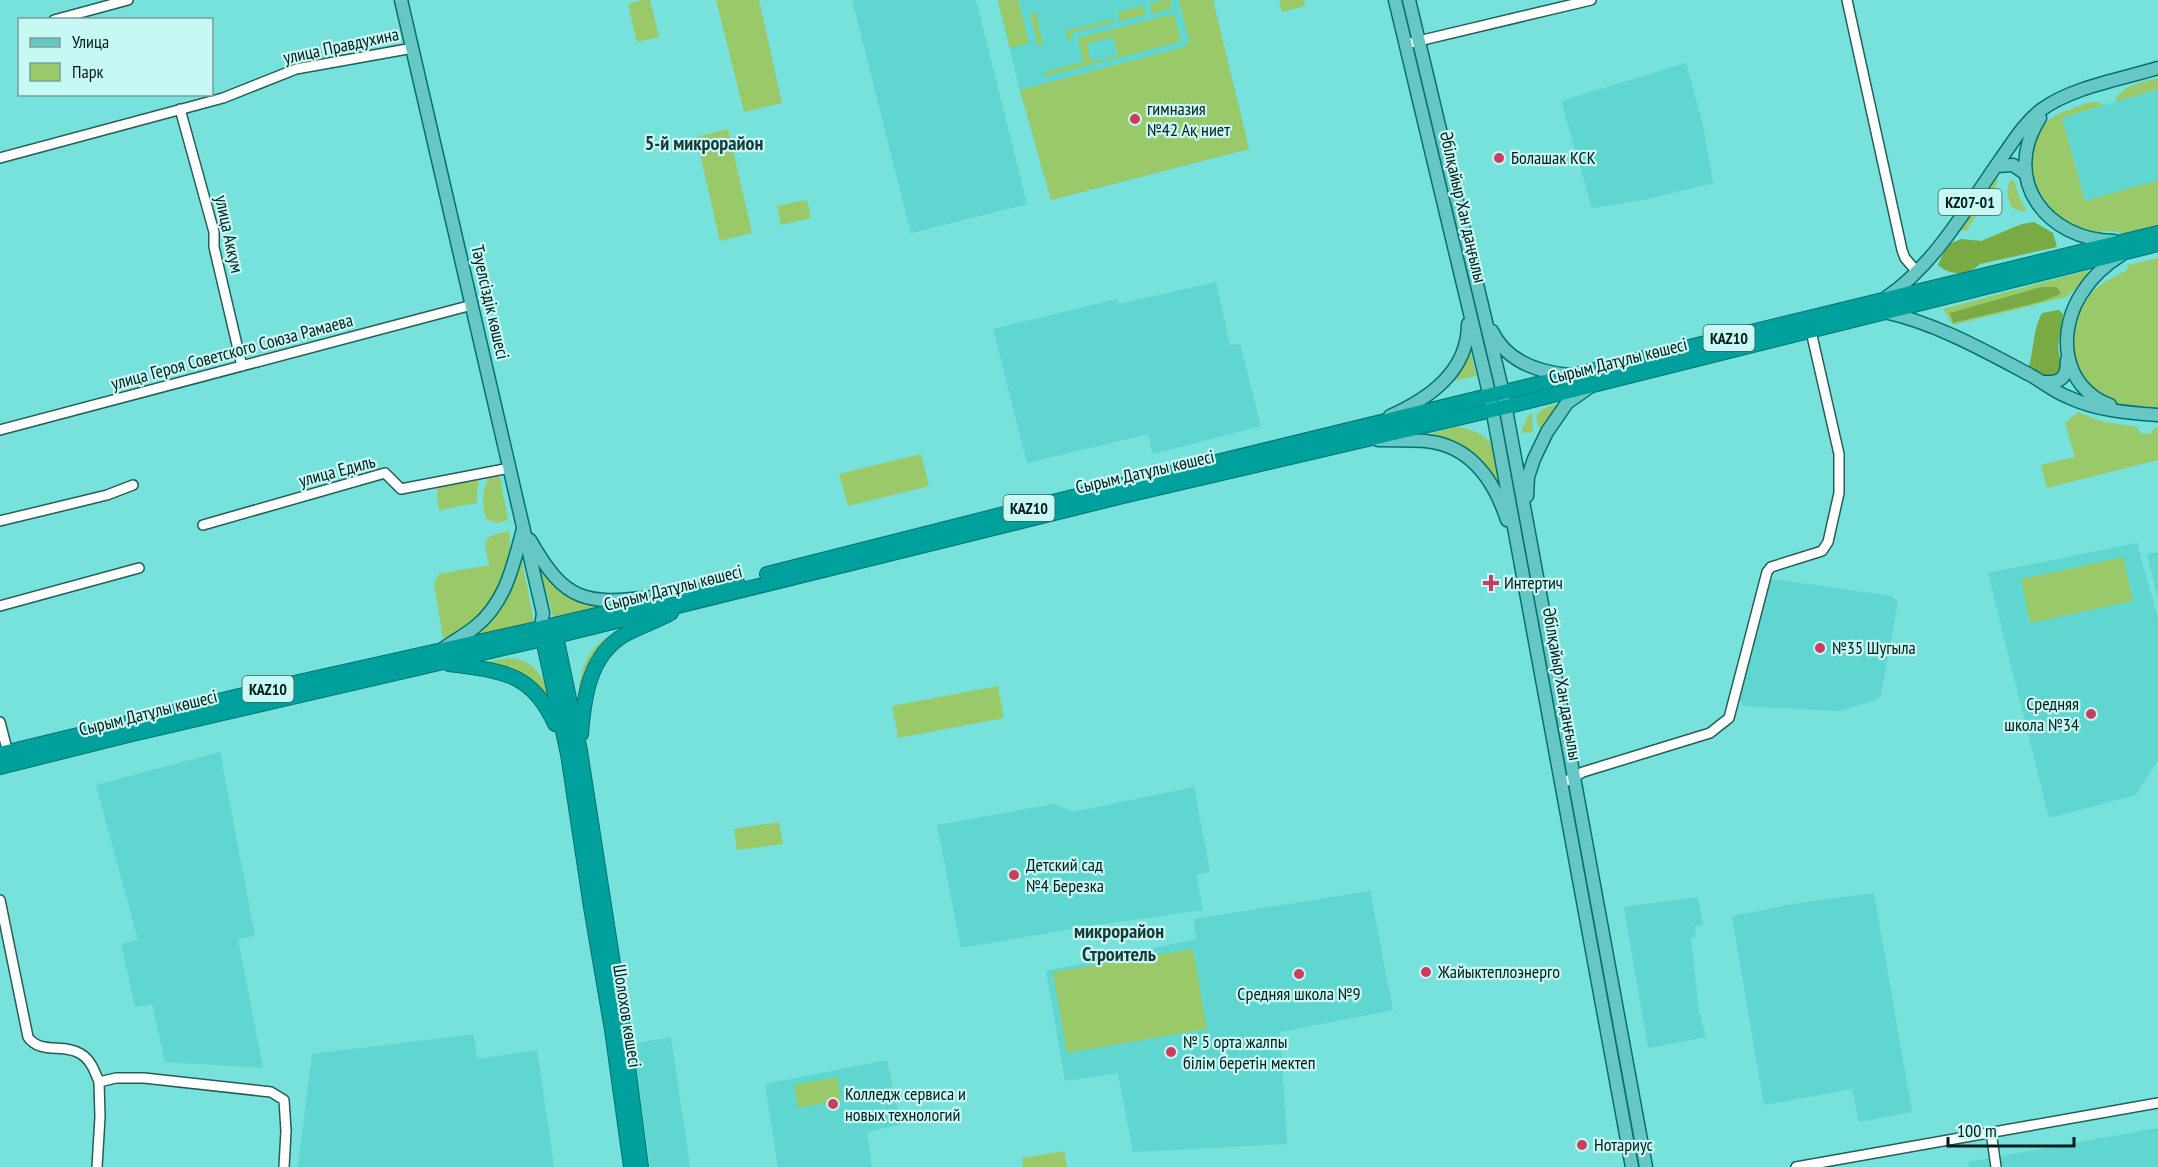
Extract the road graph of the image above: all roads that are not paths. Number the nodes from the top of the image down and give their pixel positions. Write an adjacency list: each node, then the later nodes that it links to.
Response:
1 (128, 0): 7 (street)
2 (402, 0): 10 (main road, Тәуелсіздік көшесі)
3 (1395, 0): 9 (main road, Әбілқайыр Хан даңғылы)
4 (1408, 0): 8 (main road, Әбілқайыр Хан даңғылы)
5 (1591, 0): 8 (street)
6 (1847, 0): 20 (street)
7 (61, 18)
8 (1418, 41): 9 (street); 21 (main road, Әбілқайыр Хан даңғылы)
9 (1406, 44): 22 (main road, Әбілқайыр Хан даңғылы)
10 (413, 48): 13 (street, улица Правдухина); 23 (main road, Тәуелсіздік көшесі)
11 (2158, 68): 12 (main road, KZ07-01)
12 (2057, 101): 15 (main road, KZ07-01); 16 (main road, KZ07-01)
13 (180, 109): 14 (street, улица Правдухина); 27 (street, улица Аккум)
14 (0, 158)
15 (1996, 166): 16 (main road); 20 (main road, KZ07-01)
16 (2026, 174): 19 (main road, KZ07-01)
17 (2158, 233): 19 (highway, Сырым Датұлы көшесі / KAZ10)
18 (2158, 244): 19 (highway, Сырым Датұлы көшесі / KAZ10)
19 (2126, 246): 24 (highway, Сырым Датұлы көшесі / KAZ10); 26 (main road)
20 (1917, 272): 24 (main road, KZ07-01)
21 (1481, 302): 28 (main road); 31 (main road, Әбілқайыр Хан даңғылы)
22 (1468, 304): 31 (main road, Әбілқайыр Хан даңғылы); 35 (main road)
23 (472, 305): 27 (street, улица Героя Советского Союза Рамаева); 36 (main road, Тәуелсіздік көшесі)
24 (1882, 307): 25 (highway, Сырым Датұлы көшесі / KAZ10); 29 (main road)
25 (1809, 324): 28 (highway, Сырым Датұлы көшесі / KAZ10); 30 (highway, Сырым Датұлы көшесі / KAZ10); 51 (street)
26 (2067, 357): 29 (main road); 32 (main road)
27 (242, 366): 34 (street, улица Героя Советского Союза Рамаева)
28 (1576, 375): 31 (highway, Сырым Датұлы көшесі / KAZ10)
29 (2043, 382): 32 (main road)
30 (1594, 385): 31 (highway, Сырым Датұлы көшесі / KAZ10); 38 (main road)
31 (1497, 402): 35 (highway, Сырым Датұлы көшесі / KAZ10); 38 (main road, Әбілқайыр Хан даңғылы); 42 (main road, Әбілқайыр Хан даңғылы)
32 (2137, 413): 33 (main road)
33 (2158, 415)
34 (0, 430)
35 (1365, 433): 42 (main road); 44 (highway, Сырым Датұлы көшесі / KAZ10)
36 (510, 468): 40 (street, улица Едиль); 41 (main road, Тәуелсіздік көшесі)
37 (133, 485): 39 (street)
38 (1526, 515): 51 (main road, Әбілқайыр Хан даңғылы)
39 (0, 521)
40 (203, 525)
41 (524, 528): 44 (main road); 46 (main road, Тәуелсіздік көшесі); 47 (main road)
42 (1519, 555): 52 (main road, Әбілқайыр Хан даңғылы)
43 (139, 568): 45 (street)
44 (696, 596): 46 (highway, Сырым Датұлы көшесі / KAZ10); 49 (highway)
45 (0, 606)
46 (548, 632): 47 (highway, Сырым Датұлы көшесі / KAZ10); 49 (highway)
47 (441, 657): 49 (highway); 50 (highway, Сырым Датұлы көшесі / KAZ10)
48 (0, 722): 50 (street)
49 (574, 752): 59 (highway, Шолохов көшесі); 60 (highway, Шолохов көшесі)
50 (5, 760)
51 (1573, 777): 52 (street); 62 (main road, Әбілқайыр Хан даңғылы)
52 (1562, 784): 61 (main road, Әбілқайыр Хан даңғылы)
53 (0, 900): 54 (street)
54 (99, 1082): 57 (street); 58 (street)
55 (2158, 1103): 56 (street)
56 (1991, 1132): 63 (street); 64 (street)
57 (98, 1167)
58 (284, 1167)
59 (632, 1167)
60 (641, 1167)
61 (1632, 1167)
62 (1646, 1167)
63 (1796, 1167)
64 (1996, 1167)

